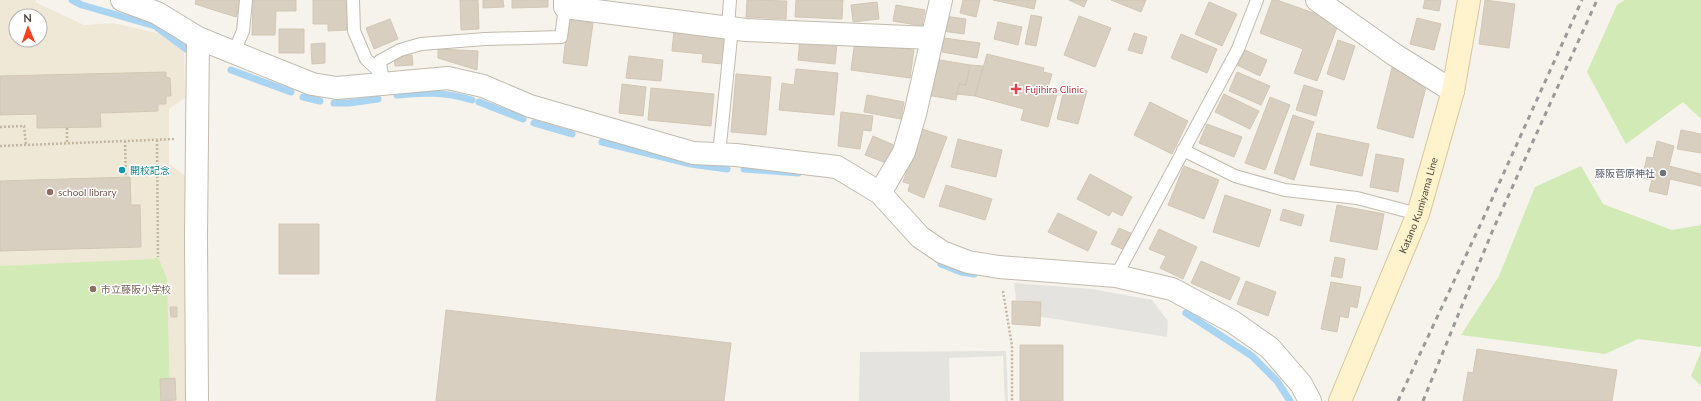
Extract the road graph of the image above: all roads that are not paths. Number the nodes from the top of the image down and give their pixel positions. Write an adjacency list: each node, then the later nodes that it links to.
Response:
1 (122, 0): 11 (street)
2 (246, 0): 13 (lane)
3 (353, 0): 14 (lane)
4 (730, 0): 10 (lane)
5 (941, 0): 12 (street)
6 (1257, 0): 16 (lane)
7 (1317, 0): 15 (street)
8 (1469, 0): 15 (main road, Katano Kumiyama Line)
9 (565, 3): 10 (street); 14 (lane)
10 (730, 28): 12 (street); 17 (lane)
11 (198, 38): 13 (street); 21 (street)
12 (932, 38): 18 (street)
13 (234, 52): 14 (street)
14 (383, 79): 17 (street)
15 (1453, 91): 19 (main road, Katano Kumiyama Line)
16 (1183, 150): 19 (lane); 20 (lane)
17 (719, 154): 18 (street)
18 (880, 193): 20 (street)
19 (1418, 214): 23 (main road, Katano Kumiyama Line)
20 (1116, 276): 22 (street)
21 (197, 401)
22 (1310, 401)
23 (1340, 401)

